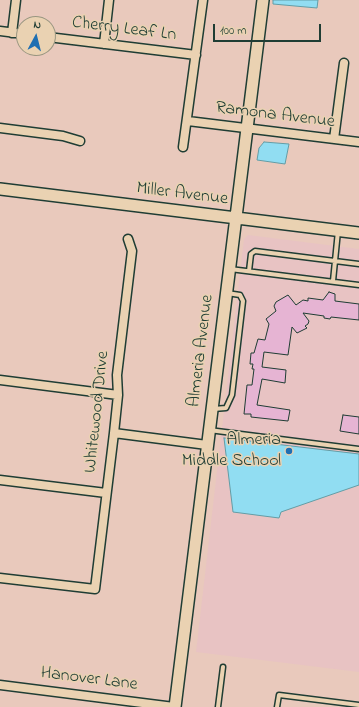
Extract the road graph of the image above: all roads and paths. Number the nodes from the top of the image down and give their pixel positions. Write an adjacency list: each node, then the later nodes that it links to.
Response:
1 (16, 0): 6 (street)
2 (109, 0): 9 (street)
3 (203, 0): 10 (street)
4 (263, 0): 14 (street, Almeria Avenue)
5 (0, 31): 6 (street)
6 (12, 33): 7 (street)
7 (16, 33)
8 (56, 38): 9 (street, Cherry Leaf Ln)
9 (104, 44): 10 (street, Cherry Leaf Ln)
10 (196, 55): 12 (street)
11 (344, 64): 15 (street)
12 (188, 121): 14 (street, Ramona Avenue); 18 (street)
13 (0, 128): 16 (street)
14 (247, 129): 15 (street, Ramona Avenue); 20 (street, Almeria Avenue)
15 (334, 139): 17 (street, Ramona Avenue)
16 (80, 141)
17 (359, 142)
18 (184, 147)
19 (0, 189): 20 (street, Miller Avenue)
20 (236, 219): 21 (street, Miller Avenue); 26 (street, Almeria Avenue)
21 (338, 231): 22 (street, Miller Avenue); 24 (lane)
22 (359, 233)
23 (128, 239): 32 (street, Whitewood Drive)
24 (335, 261): 25 (lane); 27 (lane); 28 (lane)
25 (359, 264)
26 (230, 269): 27 (lane); 30 (street, Almeria Avenue)
27 (249, 271): 28 (lane)
28 (332, 281): 29 (lane)
29 (359, 285)
30 (226, 292): 33 (street, Almeria Avenue); 33 (lane)
31 (0, 380): 32 (street)
32 (118, 395): 35 (street, Whitewood Drive)
33 (212, 409): 34 (street, Almeria Avenue)
34 (209, 430): 36 (street, Almeria Avenue); 37 (lane)
35 (114, 433): 36 (street); 39 (street, Whitewood Drive)
36 (207, 445): 45 (street, Almeria Avenue)
37 (359, 449)
38 (0, 480): 39 (street)
39 (106, 493): 40 (street, Whitewood Drive)
40 (0, 578)
41 (223, 667): 46 (lane)
42 (0, 685): 45 (street, Hanover Lane)
43 (334, 702): 44 (lane); 47 (lane); 48 (lane)
44 (359, 705)
45 (174, 707)
46 (218, 707)
47 (277, 707)
48 (333, 707)

